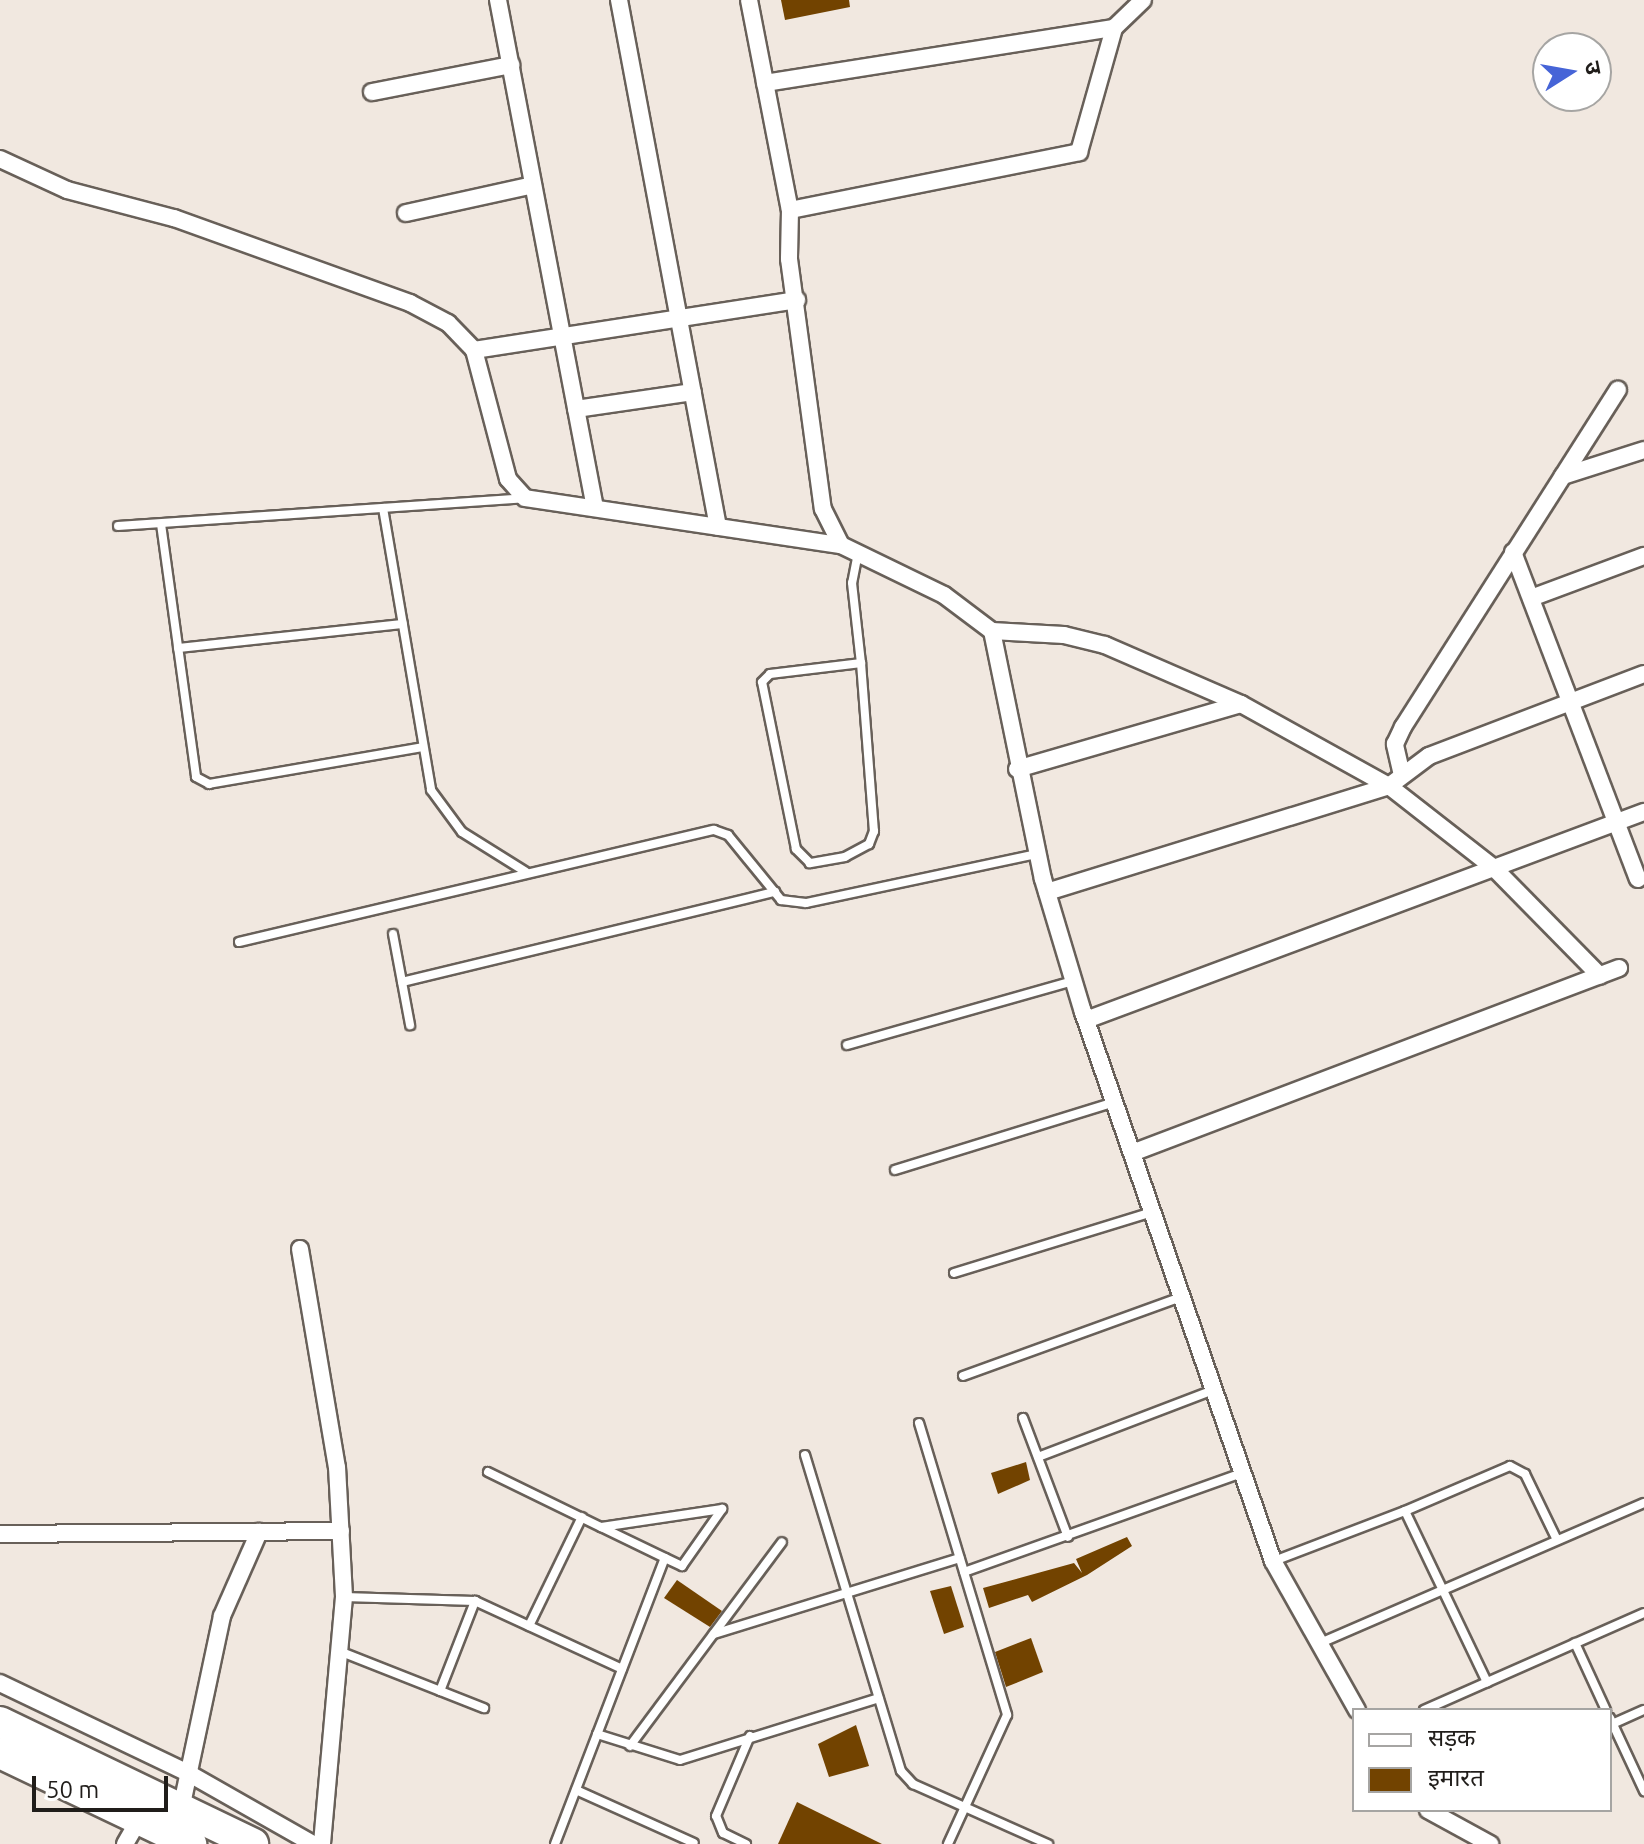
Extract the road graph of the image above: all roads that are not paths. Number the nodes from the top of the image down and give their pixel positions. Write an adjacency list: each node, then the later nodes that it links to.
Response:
1 (498, 0): 6 (street)
2 (619, 0): 14 (street)
3 (749, 0): 7 (street)
4 (1143, 0): 5 (street)
5 (1114, 28): 7 (street); 11 (street)
6 (511, 65): 8 (street); 10 (street)
7 (765, 83): 11 (street)
8 (372, 92)
9 (0, 159): 16 (street)
10 (533, 185): 12 (street); 15 (street)
11 (790, 210): 13 (street)
12 (406, 213)
13 (797, 300): 14 (street); 30 (street)
14 (678, 315): 15 (street); 18 (street)
15 (562, 335): 16 (street); 19 (street)
16 (474, 350): 22 (street)
17 (1618, 390): 21 (street)
18 (693, 392): 19 (street); 29 (street)
19 (576, 409): 26 (street)
20 (1644, 450): 21 (street)
21 (1563, 476): 31 (street)
22 (508, 479): 23 (street); 24 (lane)
23 (525, 498): 24 (lane); 26 (street)
24 (503, 500): 25 (lane)
25 (383, 508): 27 (lane); 35 (lane)
26 (595, 508): 29 (street)
27 (161, 524): 28 (lane); 37 (lane)
28 (118, 526)
29 (718, 527): 30 (street)
30 (841, 545): 33 (street)
31 (1513, 552): 34 (street); 44 (street)
32 (1644, 556): 34 (street)
33 (857, 558): 36 (street); 38 (lane)
34 (1531, 598): 40 (street)
35 (403, 624): 37 (lane); 42 (lane)
36 (992, 631): 41 (street); 43 (street)
37 (178, 648): 42 (lane)
38 (861, 663): 38 (lane)
39 (1644, 674): 40 (street)
40 (1570, 701): 44 (street); 47 (street)
41 (1241, 704): 43 (street); 45 (street)
42 (423, 747): 50 (lane)
43 (1017, 769): 48 (street)
44 (1401, 771): 45 (street)
45 (1389, 786): 49 (street); 53 (street)
46 (1644, 812): 47 (street)
47 (1617, 822): 49 (street); 51 (street)
48 (1037, 854): 52 (lane); 53 (street)
49 (1494, 868): 57 (street); 60 (street)
50 (526, 872): 52 (lane); 55 (lane)
51 (1638, 879)
52 (775, 892): 59 (lane)
53 (1047, 892): 58 (street)
54 (393, 934): 59 (lane)
55 (239, 942)
56 (1619, 968): 57 (street)
57 (1600, 976): 64 (street)
58 (1074, 981): 60 (street); 62 (lane)
59 (402, 982): 61 (lane)
60 (1086, 1020): 63 (street)
61 (410, 1025)
62 (847, 1045)
63 (1115, 1102): 64 (street); 65 (lane)
64 (1132, 1153): 66 (street)
65 (895, 1170)
66 (1152, 1212): 68 (lane); 69 (street)
67 (300, 1249): 82 (street)
68 (954, 1273)
69 (1182, 1297): 70 (lane); 71 (street)
70 (963, 1376)
71 (1214, 1389): 75 (lane); 77 (street)
72 (1023, 1418): 75 (lane)
73 (919, 1423): 89 (lane)
74 (805, 1455): 93 (lane)
75 (1038, 1457): 85 (lane)
76 (488, 1472): 80 (lane)
77 (1243, 1473): 85 (lane); 90 (street)
78 (1644, 1503): 86 (lane)
79 (1405, 1511): 86 (lane); 90 (lane); 92 (lane)
80 (582, 1517): 81 (lane); 97 (lane)
81 (601, 1527): 88 (lane); 88 (lane)
82 (341, 1531): 83 (street); 94 (street)
83 (259, 1532): 84 (street); 119 (street)
84 (0, 1534)
85 (1068, 1537): 91 (lane)
86 (1557, 1540): 92 (lane)
87 (782, 1542): 98 (lane)
88 (665, 1558): 102 (lane)
89 (960, 1558): 91 (lane); 93 (lane)
90 (1273, 1561): 100 (street)
91 (964, 1572): 122 (lane)
92 (1447, 1588): 100 (lane); 103 (lane)
93 (847, 1593): 98 (lane); 106 (lane)
94 (344, 1597): 95 (lane); 101 (street)
95 (475, 1601): 97 (lane); 105 (lane)
96 (1644, 1613): 99 (lane)
97 (529, 1626): 102 (lane)
98 (714, 1634): 117 (lane)
99 (1575, 1643): 103 (lane); 110 (lane)
100 (1317, 1644): 108 (street)
101 (338, 1650): 105 (lane); 130 (street)
102 (622, 1669): 115 (lane)
103 (1487, 1682): 109 (lane)
104 (0, 1683): 119 (street)
105 (440, 1691): 107 (lane)
106 (879, 1698): 116 (lane); 122 (lane)
107 (484, 1708)
108 (1356, 1708)
109 (1428, 1708)
110 (1605, 1708)
111 (1644, 1710): 113 (lane)
112 (0, 1722): 125 (highway)
113 (1612, 1722)
114 (1612, 1724): 121 (lane)
115 (597, 1734): 117 (lane); 120 (lane)
116 (750, 1736): 117 (lane); 132 (lane)
117 (630, 1746)
118 (0, 1753): 125 (highway)
119 (188, 1773): 123 (street); 129 (street)
120 (576, 1790): 126 (lane); 131 (lane)
121 (1644, 1791)
122 (967, 1803): 133 (lane); 134 (lane)
123 (181, 1809): 125 (highway); 128 (highway)
124 (1432, 1812): 135 (street)
125 (139, 1820): 127 (highway)
126 (694, 1843)
127 (191, 1844)
128 (253, 1844)
129 (313, 1844)
130 (322, 1844)
131 (555, 1844)
132 (746, 1844)
133 (948, 1844)
134 (1048, 1844)
135 (1490, 1844)

